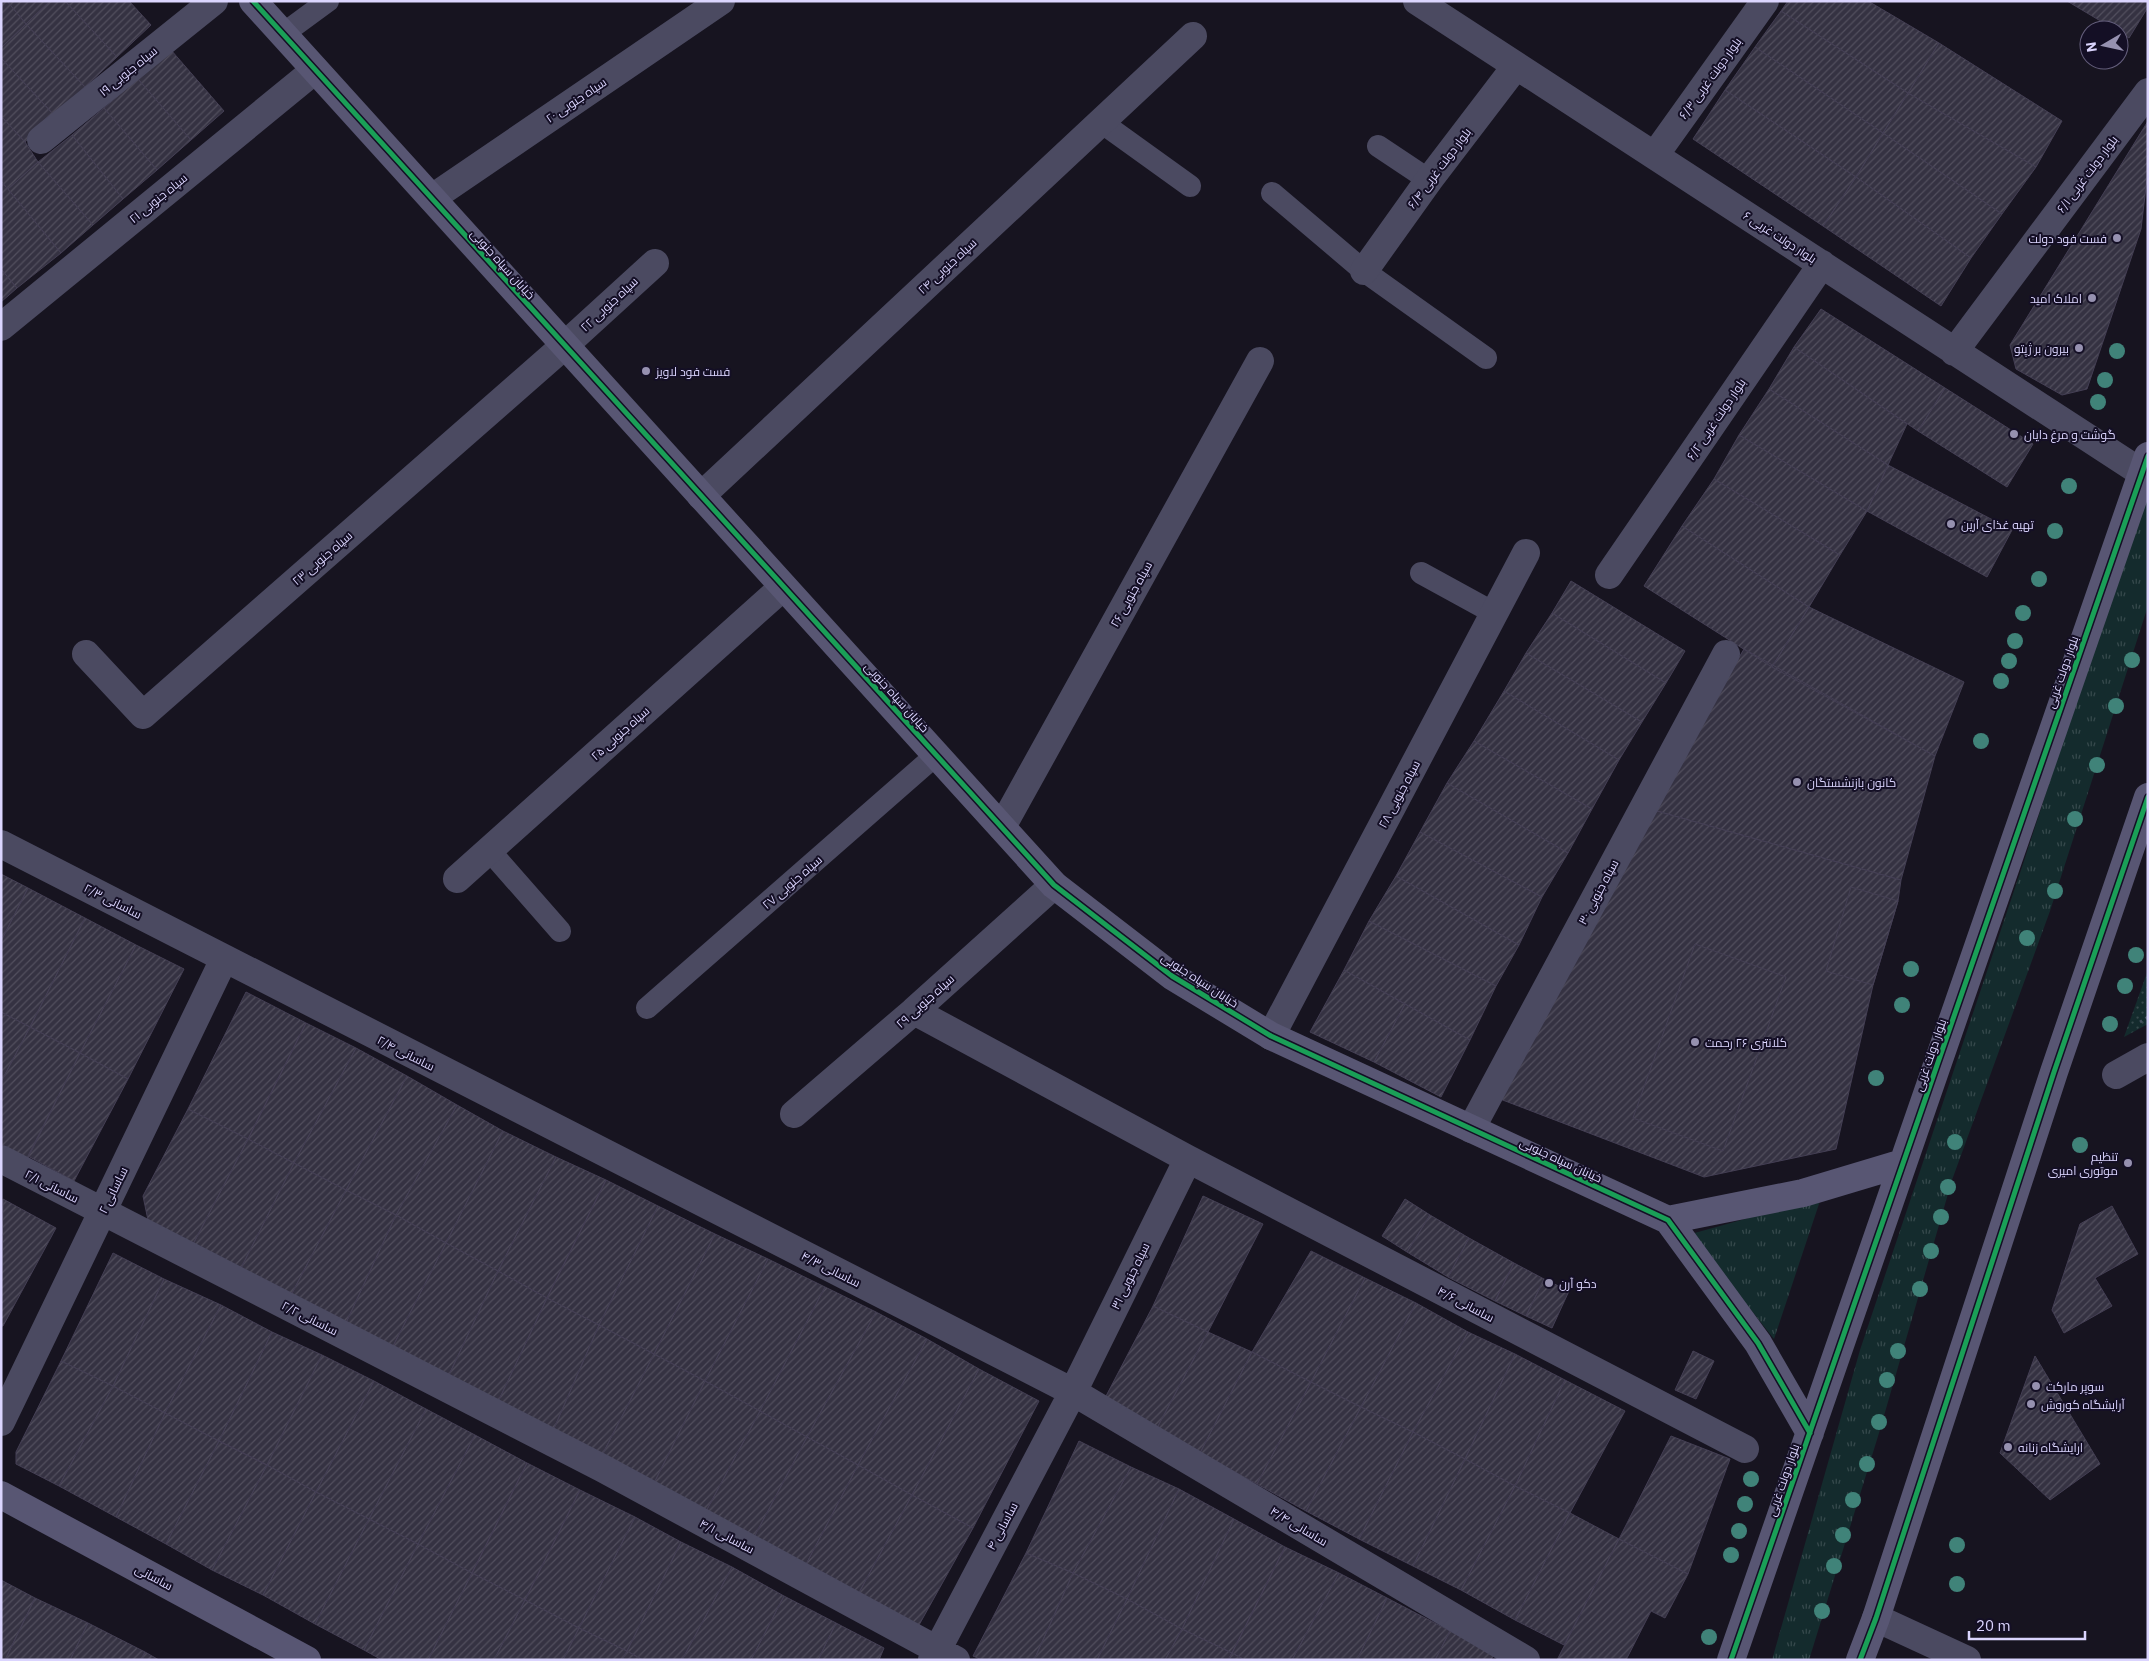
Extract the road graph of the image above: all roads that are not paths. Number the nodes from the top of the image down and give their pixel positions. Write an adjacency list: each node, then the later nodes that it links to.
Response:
1 (214, 1): 13 (street, ۱۹ سپاه جنوبی)
2 (253, 1): 7 (street, خیابان سپاه جنوبی)
3 (328, 1): 7 (lane)
4 (720, 1): 19 (street, ۲۰ سپاه جنوبی)
5 (1417, 1): 9 (street, بلوار دولت غربی ۶)
6 (1765, 1): 15 (street, بلوار دولت غربی ۶/۳)
7 (283, 34): 10 (street, خیابان سپاه جنوبی)
8 (1193, 36): 12 (street, ۲۴ سپاه جنوبی)
9 (1516, 66): 15 (street, بلوار دولت غربی ۶); 16 (street, بلوار دولت غربی ۶/۴)
10 (315, 70): 19 (street, خیابان سپاه جنوبی); 23 (street, ۲۱ سپاه جنوبی)
11 (2148, 92): 25 (street, بلوار دولت غربی ۶/۱)
12 (1100, 122): 17 (lane); 29 (street, ۲۴ سپاه جنوبی)
13 (41, 140)
14 (1378, 146): 16 (lane)
15 (1655, 155): 21 (street, بلوار دولت غربی ۶)
16 (1429, 180): 22 (street, بلوار دولت غربی ۶/۴)
17 (1190, 186)
18 (1272, 193): 22 (lane)
19 (432, 198): 24 (street, خیابان سپاه جنوبی)
20 (654, 262): 24 (street, ۲۲ سپاه جنوبی)
21 (1822, 264): 25 (street, بلوار دولت غربی ۶); 32 (street, بلوار دولت غربی ۶/۲)
22 (1364, 271): 26 (lane)
23 (1, 327)
24 (564, 346): 29 (street, خیابان سپاه جنوبی); 35 (street, ۲۳ سپاه جنوبی)
25 (1954, 352): 28 (street, بلوار دولت غربی ۶)
26 (1486, 358)
27 (1260, 360): 39 (street, ۲۶ سپاه جنوبی)
28 (2145, 464): 56 (street, بلوار دولت غربی)
29 (701, 496): 33 (street, خیابان سپاه جنوبی)
30 (1526, 553): 34 (street, ۲۸ سپاه جنوبی)
31 (1421, 573): 34 (lane)
32 (1609, 575)
33 (783, 587): 37 (street, خیابان سپاه جنوبی); 41 (street, ۲۵ سپاه جنوبی)
34 (1494, 613): 48 (street, ۲۸ سپاه جنوبی)
35 (86, 654)
36 (1726, 654): 52 (street, ۳۰ سپاه جنوبی)
37 (936, 755): 39 (street, خیابان سپاه جنوبی); 46 (lane, ۲۷ سپاه جنوبی)
38 (2148, 797): 65 (street)
39 (1002, 827): 43 (street, خیابان سپاه جنوبی)
40 (1, 844): 45 (street, ۲/۳ ساسانی)
41 (489, 850): 42 (street, ۲۵ سپاه جنوبی); 44 (lane)
42 (458, 879)
43 (1054, 885): 47 (street, ۲۹ سپاه جنوبی); 48 (street, خیابان سپاه جنوبی)
44 (560, 931)
45 (224, 959): 53 (street, ۲/۴ ساسانی); 57 (street, ۲ ساسانی)
46 (647, 1008)
47 (914, 1011): 51 (street, ۲۹ سپاه جنوبی); 54 (street, ۴/۶ ساسانی)
48 (1271, 1036): 52 (street, خیابان سپاه جنوبی)
49 (2148, 1057): 50 (street)
50 (2116, 1075)
51 (794, 1114)
52 (1471, 1129): 58 (street, خیابان سپاه جنوبی)
53 (588, 1146): 59 (street, ۴/۳ ساسانی)
54 (1188, 1159): 59 (street, ۳۱ سپاه جنوبی); 63 (street, ۴/۶ ساسانی)
55 (1, 1160): 57 (street, ۲/۱ ساسانی)
56 (1903, 1163): 58 (street); 62 (street, بلوار دولت غربی)
57 (103, 1212): 60 (street, ۲ ساسانی); 61 (street, ۲/۲ ساسانی)
58 (1668, 1220): 62 (street)
59 (1073, 1392): 66 (street, ۴ ساسانی); 68 (street, ۴/۴ ساسانی)
60 (1, 1422)
61 (517, 1425): 66 (street, ۴/۱ ساسانی)
62 (1810, 1433): 69 (street, بلوار دولت غربی)
63 (1744, 1449)
64 (1, 1495): 67 (street, ساسانی)
65 (1876, 1618): 70 (street); 71 (street)
66 (942, 1656)
67 (307, 1660)
68 (1526, 1660)
69 (1731, 1660)
70 (1860, 1660)
71 (1967, 1660)

